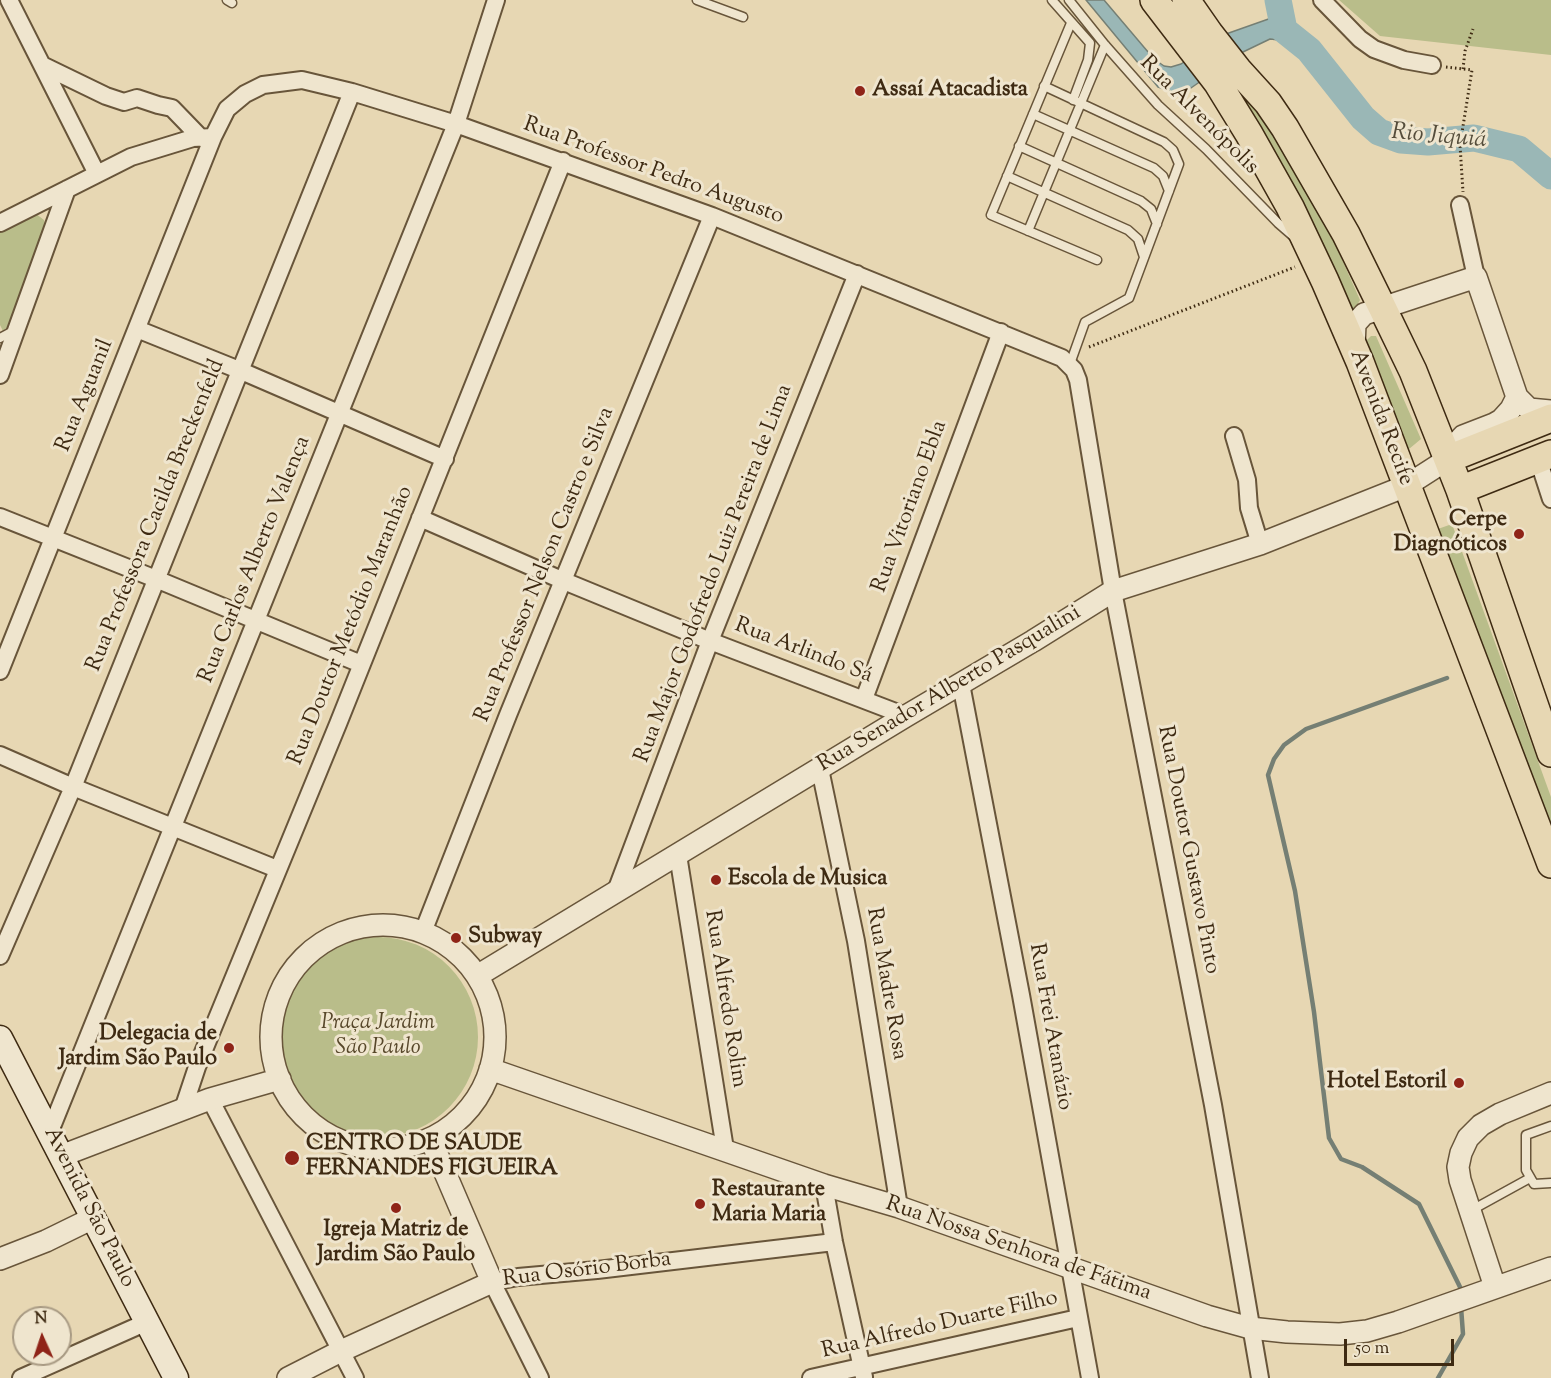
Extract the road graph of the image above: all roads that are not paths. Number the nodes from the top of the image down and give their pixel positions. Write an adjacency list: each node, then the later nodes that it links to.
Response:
1 (9, 0): 13 (street)
2 (496, 0): 20 (street, Rua Carlos Alberto Valença)
3 (697, 0): 9 (lane)
4 (1052, 0): 10 (lane)
5 (1069, 0): 12 (lane, Rua Alvenópolis)
6 (1154, 0): 11 (main road, Avenida Recife)
7 (1186, 0): 11 (main road, Avenida Recife)
8 (1325, 1): 14 (street)
9 (743, 17)
10 (1071, 23): 16 (lane); 18 (lane)
11 (1200, 40): 15 (main road, Avenida Recife)
12 (1105, 45): 18 (lane); 36 (lane, Rua Alvenópolis)
13 (42, 65): 22 (street); 26 (street)
14 (1432, 65)
15 (1227, 76): 36 (main road, Avenida Recife); 41 (main road, Avenida Recife)
16 (1044, 86): 18 (lane); 19 (lane)
17 (352, 92): 20 (street, Rua Professor Pedro Augusto); 22 (street, Rua Professor Pedro Augusto); 48 (street, Rua Professora Cacilda Breckenfeld)
18 (1077, 102): 21 (lane); 29 (lane)
19 (1033, 114): 21 (lane); 23 (lane)
20 (456, 124): 24 (street, Rua Professor Pedro Augusto); 52 (street, Rua Carlos Alberto Valença)
21 (1069, 130): 25 (lane); 29 (lane)
22 (207, 137): 26 (street); 43 (street, Rua Aguanil)
23 (1019, 146): 25 (lane); 27 (lane)
24 (563, 161): 32 (street, Rua Professor Pedro Augusto); 56 (street, Rua Doutor Metódio Maranhão)
25 (1056, 162): 30 (lane); 34 (lane)
26 (97, 174): 28 (street)
27 (1007, 176): 30 (lane); 35 (lane)
28 (67, 189): 33 (street); 42 (street)
29 (1169, 191): 34 (lane)
30 (1044, 192): 35 (lane); 37 (lane)
31 (1460, 205): 40 (street)
32 (712, 216): 39 (street, Rua Professor Pedro Augusto); 66 (street, Rua Professor Nelson Castro e Silva)
33 (0, 223)
34 (1156, 224): 37 (lane)
35 (1028, 231): 38 (lane)
36 (1312, 254): 46 (main road, Avenida Recife)
37 (1144, 257): 47 (lane)
38 (1096, 260)
39 (856, 274): 44 (street, Rua Professor Pedro Augusto); 69 (street, Rua Major Godofredo Luiz Pereira de Lima)
40 (1476, 277): 41 (street); 50 (street)
41 (1382, 307): 46 (street); 57 (main road, Avenida Recife)
42 (18, 328): 45 (lane); 49 (street)
43 (137, 329): 48 (street); 63 (street, Rua Aguanil)
44 (1001, 332): 47 (street, Rua Professor Pedro Augusto); 73 (street, Rua Vitoriano Ebla)
45 (0, 338)
46 (1354, 347): 58 (main road, Avenida Recife)
47 (1070, 364): 67 (street, Rua Doutor Gustavo Pinto)
48 (239, 370): 52 (street); 65 (street, Rua Professora Cacilda Breckenfeld)
49 (0, 375)
50 (1517, 397): 51 (street); 57 (street)
51 (1551, 411)
52 (340, 414): 56 (street); 68 (street, Rua Carlos Alberto Valença)
53 (1551, 418): 57 (main road)
54 (1234, 436): 64 (street)
55 (1544, 456): 59 (main road); 60 (street)
56 (445, 459): 62 (street, Rua Doutor Metódio Maranhão)
57 (1448, 459): 58 (street, Rua Senador Alberto Pasqualini); 59 (main road, Avenida Recife)
58 (1406, 486): 64 (street, Rua Senador Alberto Pasqualini); 82 (main road, Avenida Recife)
59 (1460, 490): 74 (main road, Avenida Recife)
60 (1551, 499)
61 (0, 518): 63 (street)
62 (420, 518): 66 (street, Rua Arlindo Sá); 70 (street, Rua Doutor Metódio Maranhão)
63 (52, 538): 65 (street); 71 (street, Rua Aguanil)
64 (1260, 544): 67 (street, Rua Senador Alberto Pasqualini)
65 (156, 579): 68 (street); 79 (street, Rua Professora Cacilda Breckenfeld)
66 (564, 581): 69 (street, Rua Arlindo Sá); 85 (street, Rua Professor Nelson Castro e Silva)
67 (1113, 591): 72 (street, Rua Senador Alberto Pasqualini); 113 (street, Rua Doutor Gustavo Pinto)
68 (256, 620): 70 (street); 80 (street, Rua Carlos Alberto Valença)
69 (710, 641): 73 (street, Rua Arlindo Sá); 84 (street, Rua Major Godofredo Luiz Pereira de Lima)
70 (361, 664): 83 (street, Rua Doutor Metódio Maranhão)
71 (0, 671)
72 (961, 684): 75 (street, Rua Senador Alberto Pasqualini); 107 (street, Rua Frei Atanázio)
73 (864, 699): 75 (street, Rua Arlindo Sá)
74 (1544, 713): 76 (main road, Avenida Recife)
75 (906, 716): 78 (street, Rua Senador Alberto Pasqualini)
76 (1551, 753)
77 (0, 755): 79 (street)
78 (820, 769): 81 (street, Rua Senador Alberto Pasqualini); 102 (street, Rua Madre Rosa)
79 (73, 787): 80 (street); 86 (street, Rua Professora Cacilda Breckenfeld)
80 (172, 826): 83 (street); 95 (street, Rua Carlos Alberto Valença)
81 (678, 855): 84 (street, Rua Senador Alberto Pasqualini); 97 (street, Rua Alfredo Rolim)
82 (1551, 864)
83 (277, 869): 93 (street, Rua Doutor Metódio Maranhão)
84 (616, 891): 87 (street, Rua Senador Alberto Pasqualini)
85 (423, 932): 87 (street); 90 (street)
86 (0, 956)
87 (477, 976): 89 (street)
88 (0, 1038): 95 (main road, Avenida São Paulo)
89 (490, 1069): 96 (street); 97 (street, Rua Nossa Senhora de Fátima)
90 (279, 1079): 92 (street); 96 (street)
91 (1551, 1092): 103 (street)
92 (210, 1099): 93 (street); 114 (street)
93 (183, 1109): 98 (street)
94 (1551, 1126): 99 (lane)
95 (50, 1134): 98 (main road, Avenida São Paulo)
96 (431, 1140): 109 (street)
97 (725, 1149): 101 (street, Rua Nossa Senhora de Fátima)
98 (61, 1156): 104 (main road, Avenida São Paulo)
99 (1530, 1178): 100 (lane); 103 (lane)
100 (1551, 1184)
101 (824, 1185): 102 (street, Rua Nossa Senhora de Fátima); 105 (street)
102 (899, 1207): 107 (street, Rua Nossa Senhora de Fátima)
103 (1470, 1211): 110 (street)
104 (93, 1218): 106 (street); 112 (main road, Avenida São Paulo)
105 (834, 1242): 109 (street, Rua Osório Borba); 115 (street)
106 (0, 1259)
107 (1068, 1267): 111 (street, Rua Frei Atanázio); 113 (street, Rua Nossa Senhora de Fátima)
108 (1551, 1268): 110 (street, Rua Nossa Senhora de Fátima)
109 (492, 1282): 114 (street, Rua Osório Borba); 120 (street)
110 (1490, 1289): 113 (street, Rua Nossa Senhora de Fátima)
111 (1078, 1318): 115 (street, Rua Alfredo Duarte Filho); 122 (street, Rua Frei Atanázio)
112 (147, 1322): 116 (street); 117 (main road, Avenida São Paulo)
113 (1250, 1328): 123 (street, Rua Doutor Gustavo Pinto)
114 (341, 1351): 118 (street, Rua Osório Borba); 119 (street)
115 (863, 1373): 121 (street, Rua Alfredo Duarte Filho)
116 (21, 1378)
117 (176, 1378)
118 (288, 1378)
119 (355, 1378)
120 (540, 1378)
121 (811, 1378)
122 (1090, 1378)
123 (1260, 1378)

